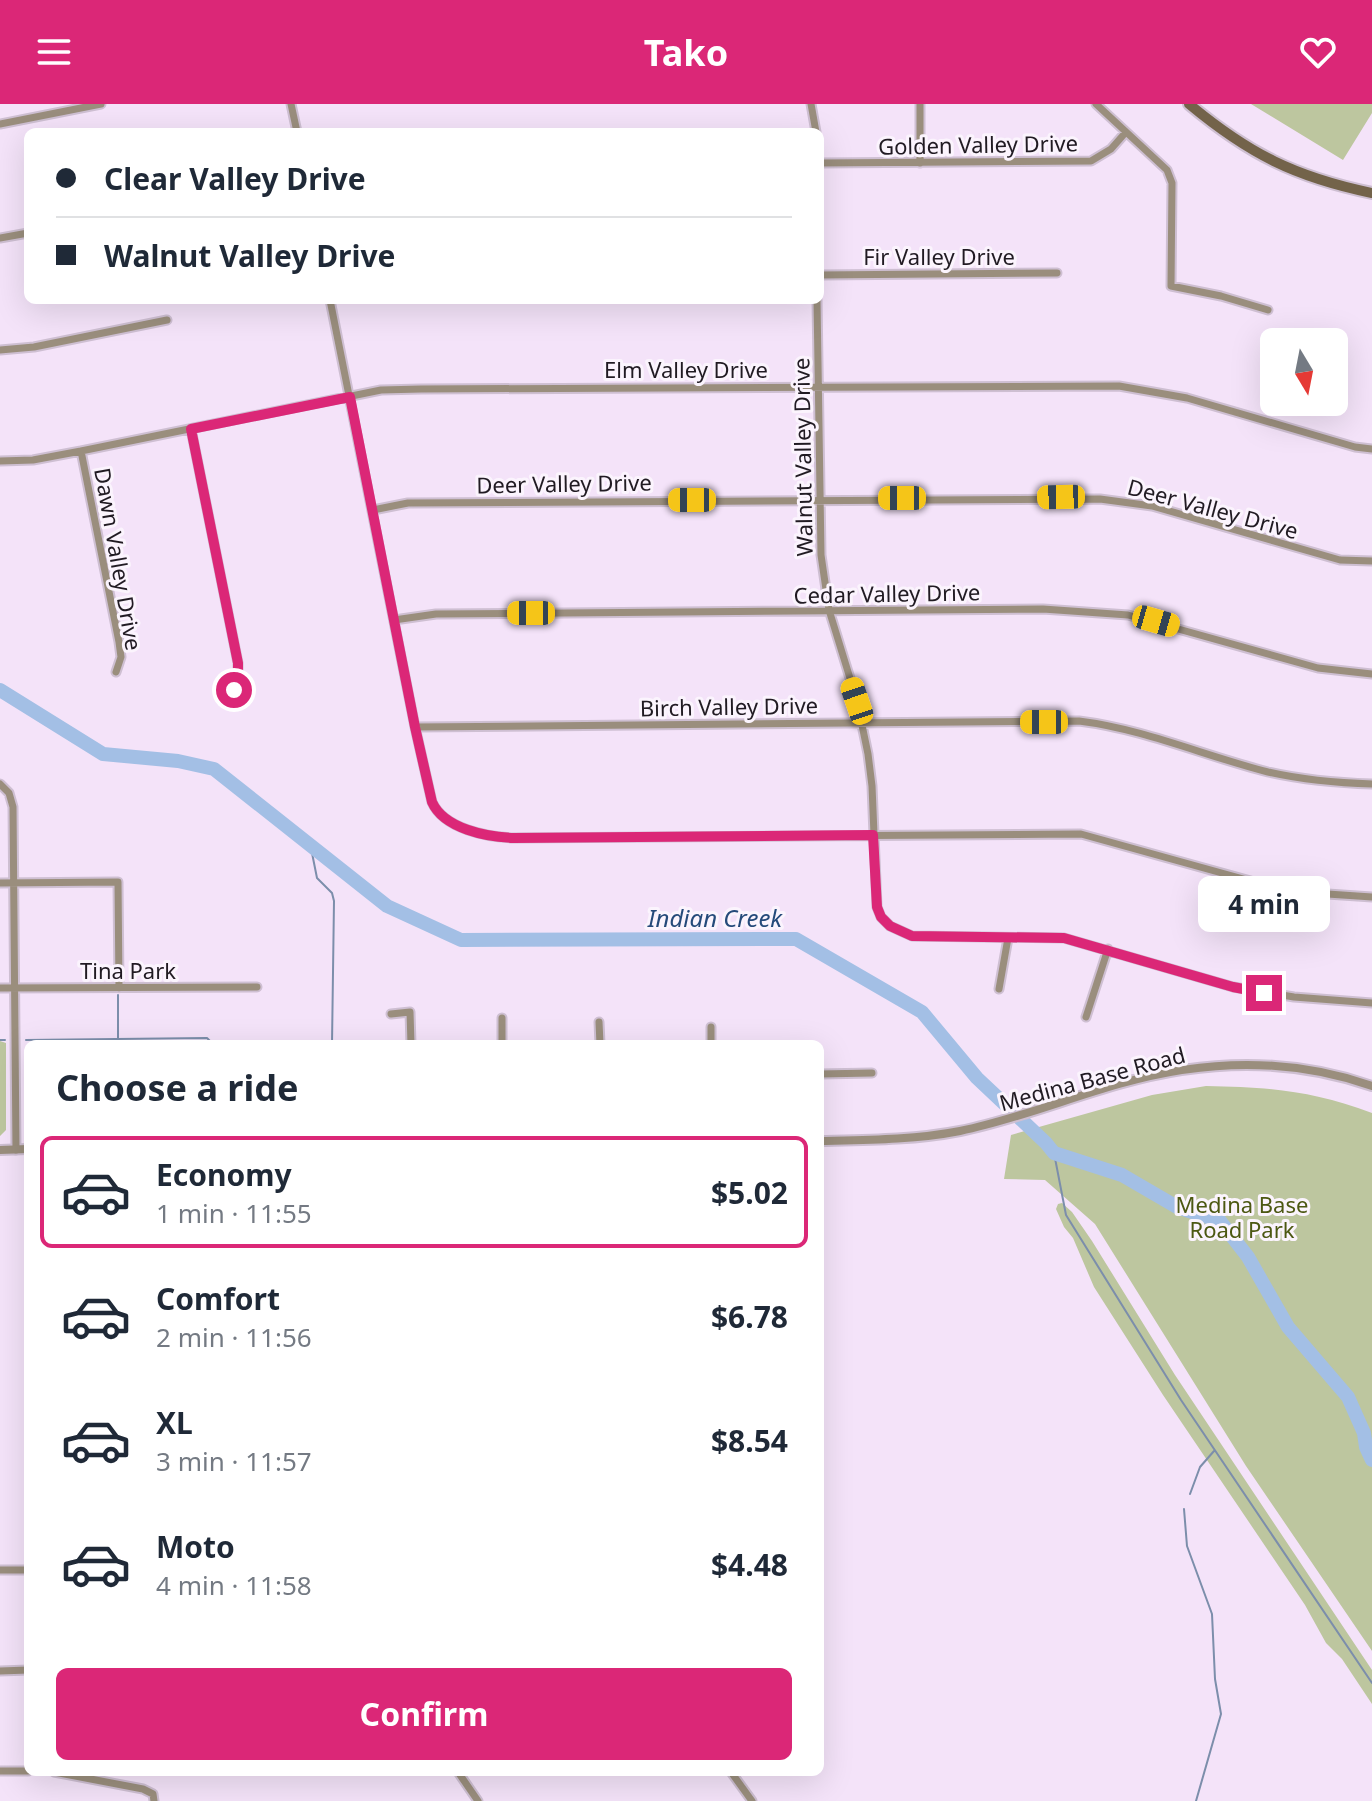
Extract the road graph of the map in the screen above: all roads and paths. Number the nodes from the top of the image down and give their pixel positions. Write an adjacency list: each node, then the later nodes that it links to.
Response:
1 (101, 104): 7 (street)
2 (291, 104): 8 (street)
3 (811, 104): 9 (street)
4 (920, 104): 12 (street)
5 (1096, 104): 10 (street)
6 (1189, 104): 13 (main road)
7 (0, 124)
8 (296, 128)
9 (815, 128)
10 (1126, 132): 12 (street, Golden Valley Drive); 20 (street)
11 (824, 163): 12 (street, Golden Valley Drive)
12 (920, 163)
13 (1372, 193)
14 (24, 234): 15 (street)
15 (0, 238)
16 (1057, 273): 17 (street, Fir Valley Drive)
17 (824, 275)
18 (331, 304): 24 (street)
19 (817, 304): 23 (street, Walnut Valley Drive)
20 (1268, 310)
21 (167, 320): 22 (street)
22 (0, 350)
23 (817, 386): 24 (street, Elm Valley Drive); 26 (street, Elm Valley Drive); 29 (street, Walnut Valley Drive)
24 (350, 397): 25 (street, Elm Valley Drive); 30 (street)
25 (191, 429): 27 (street, Elm Valley Drive); 36 (street)
26 (1372, 449)
27 (81, 451): 28 (street, Elm Valley Drive); 34 (street, Dawn Valley Drive)
28 (0, 461)
29 (818, 498): 30 (street, Deer Valley Drive); 31 (street, Deer Valley Drive); 32 (street, Walnut Valley Drive)
30 (373, 510): 33 (street)
31 (1372, 561)
32 (829, 610): 33 (street, Cedar Valley Drive); 35 (street, Cedar Valley Drive); 37 (street, Walnut Valley Drive)
33 (394, 620): 38 (street)
34 (116, 672)
35 (1372, 674)
36 (234, 690)
37 (862, 722): 38 (street, Birch Valley Drive); 39 (street, Birch Valley Drive); 41 (street, Walnut Valley Drive)
38 (415, 727): 41 (street)
39 (1372, 784)
40 (2, 786): 43 (street)
41 (873, 835): 44 (street); 45 (street, Walnut Valley Drive)
42 (0, 883): 43 (street)
43 (13, 883): 49 (street); 50 (street)
44 (1372, 897)
45 (1008, 938): 46 (street, Walnut Valley Drive); 51 (street)
46 (1108, 949): 52 (street, Walnut Valley Drive); 54 (street)
47 (257, 987): 50 (street, Tina Park)
48 (0, 988): 49 (street, Tina Park)
49 (15, 988): 50 (street, Tina Park); 68 (street)
50 (119, 988)
51 (999, 989)
52 (1372, 1003)
53 (391, 1014): 58 (street)
54 (1086, 1017)
55 (502, 1018): 59 (street)
56 (599, 1022): 60 (street)
57 (711, 1027): 61 (street)
58 (411, 1040)
59 (502, 1040)
60 (600, 1040)
61 (711, 1040)
62 (872, 1073): 63 (street)
63 (824, 1074)
64 (1372, 1086): 65 (street, Medina Base Road)
65 (824, 1141)
66 (24, 1149): 68 (street)
67 (0, 1150): 68 (street)
68 (16, 1150)
69 (0, 1570): 70 (street)
70 (24, 1570)
71 (24, 1670): 72 (street)
72 (0, 1671)
73 (0, 1771): 74 (street)
74 (24, 1771)
75 (75, 1776): 78 (street)
76 (461, 1776): 79 (street)
77 (734, 1776): 80 (street)
78 (154, 1801)
79 (478, 1801)
80 (752, 1801)

